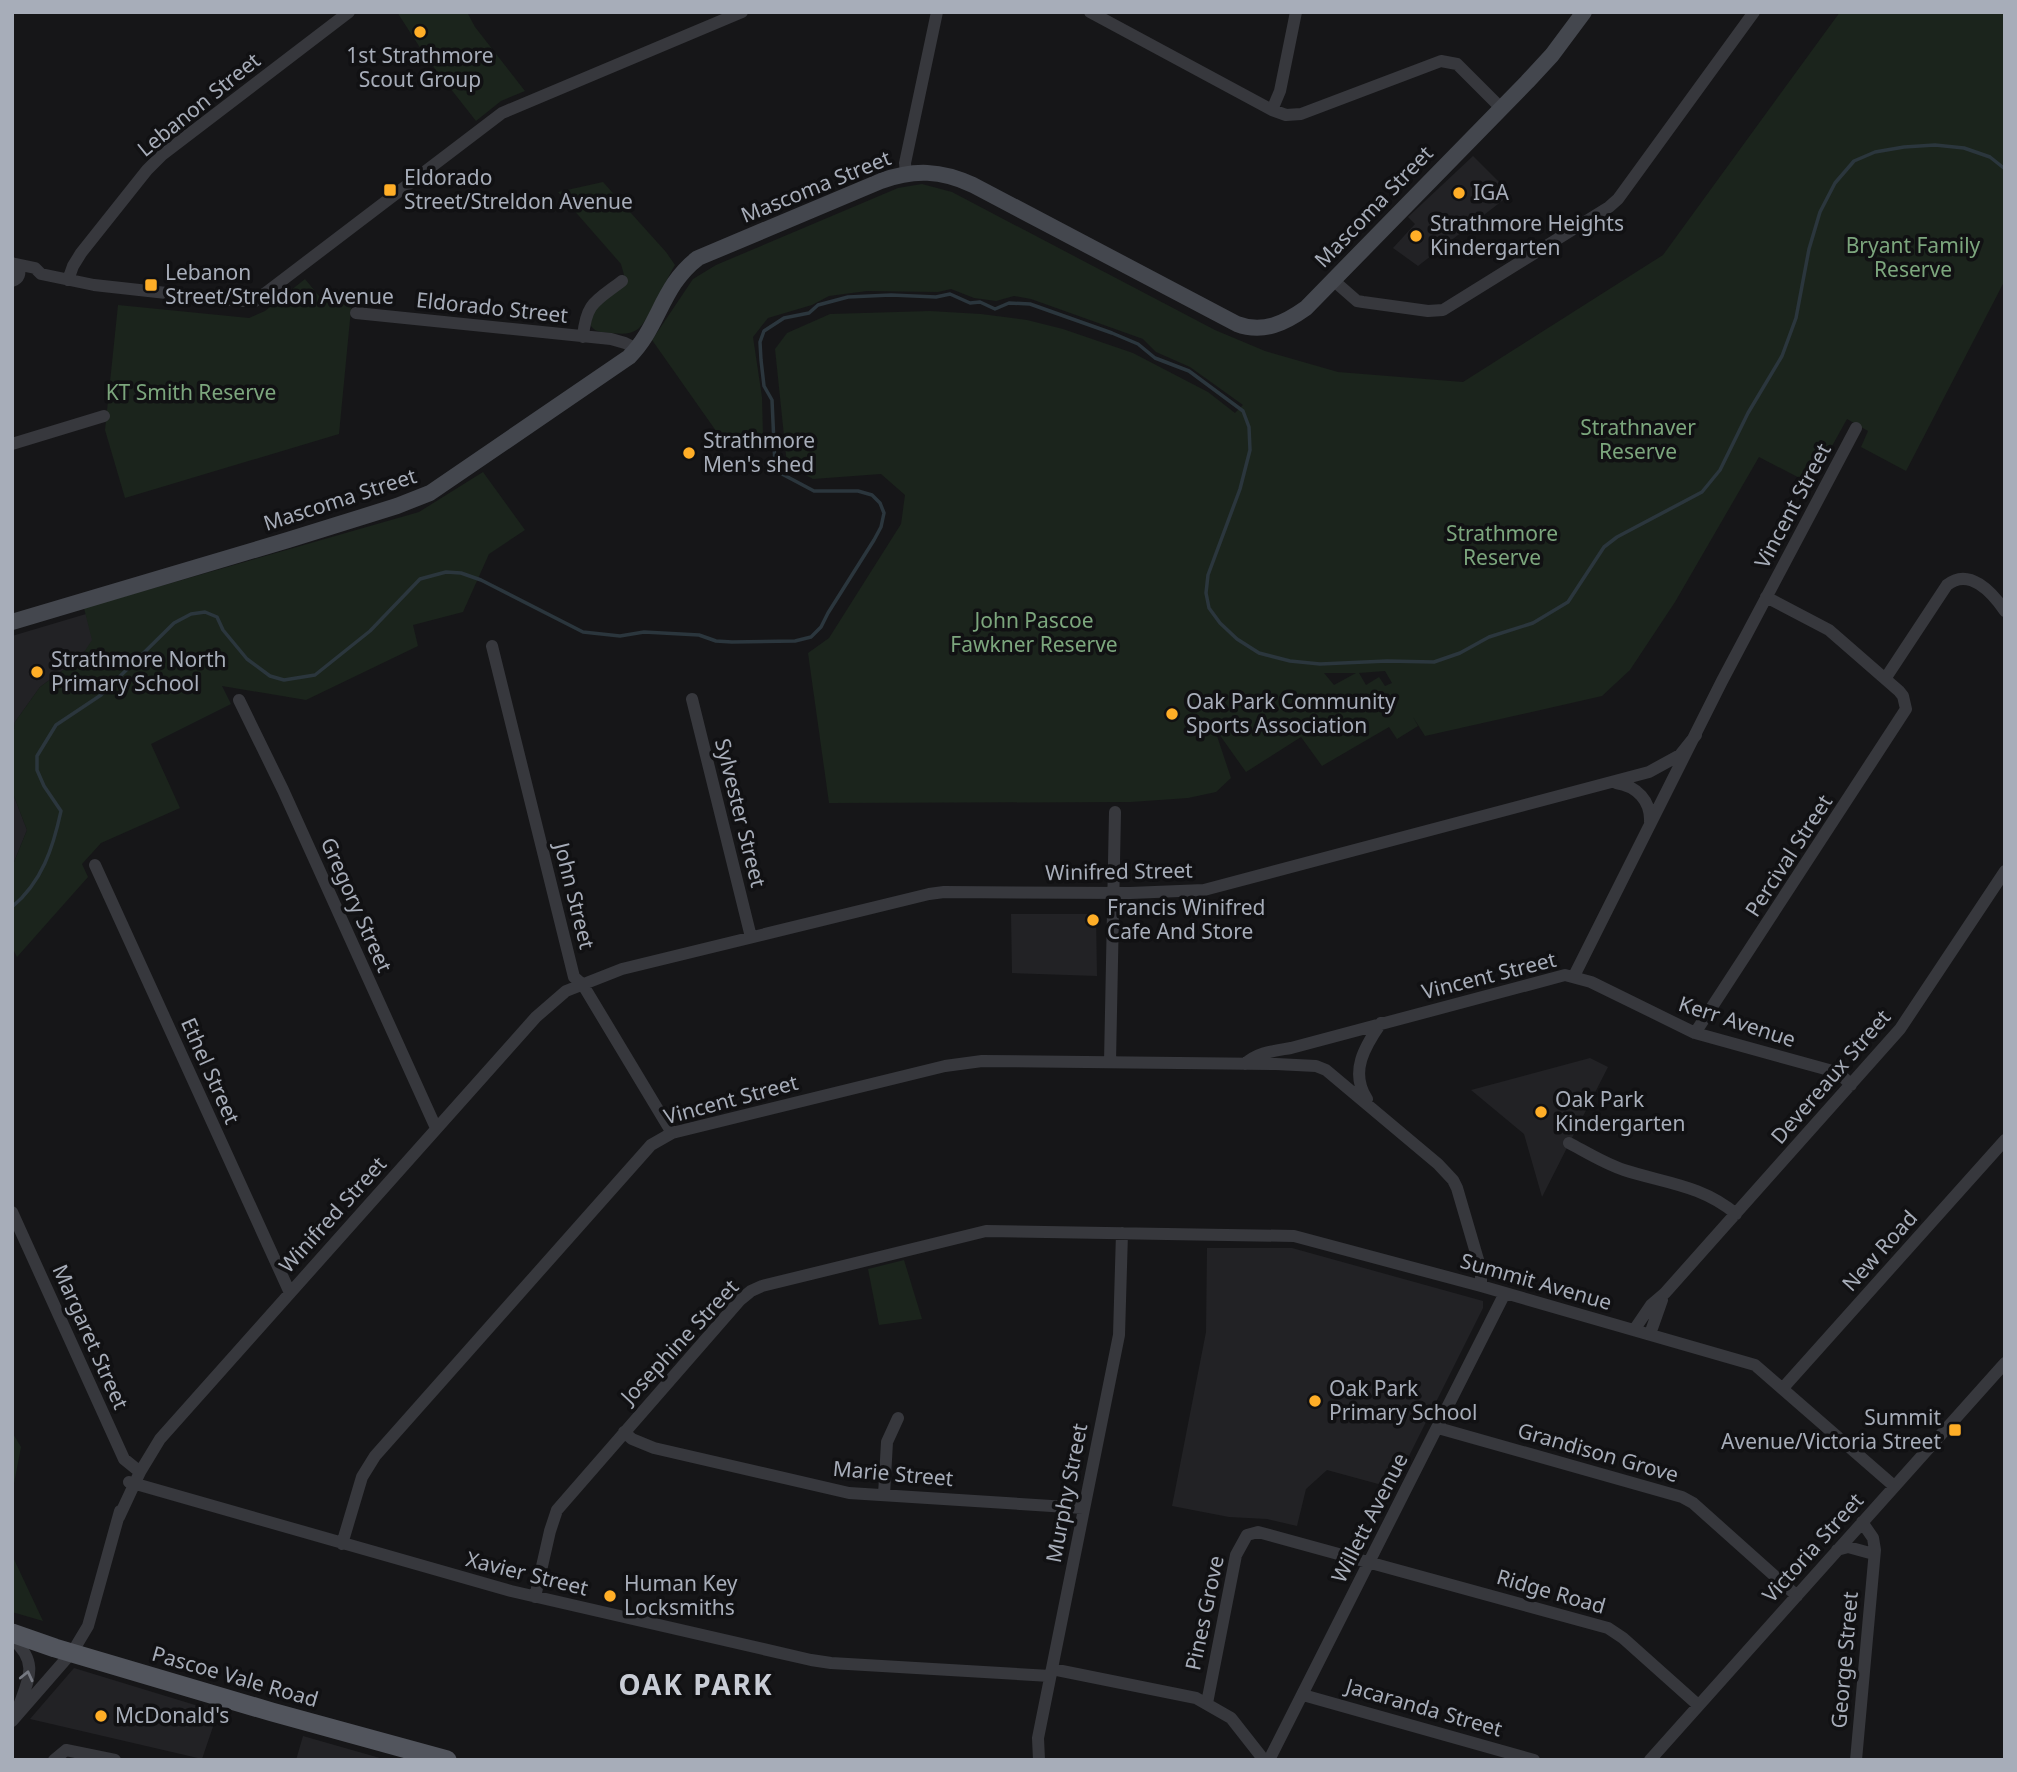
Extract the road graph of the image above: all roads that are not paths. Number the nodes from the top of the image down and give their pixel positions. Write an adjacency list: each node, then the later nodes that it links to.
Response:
1 (349, 12): 13 (street, Lebanon Street)
2 (741, 12): 13 (street)
3 (937, 12): 10 (street)
4 (1090, 12): 9 (street)
5 (1296, 12): 9 (street)
6 (1584, 12): 8 (main road, Mascoma Street)
7 (1754, 12): 15 (street)
8 (1502, 108): 9 (street); 15 (main road, Mascoma Street)
9 (1272, 110)
10 (906, 173): 15 (main road, Mascoma Street); 19 (main road, Mascoma Street)
11 (14, 264): 12 (street); 14 (street)
12 (41, 274): 13 (street); 14 (street)
13 (64, 279)
14 (15, 280)
15 (1332, 280)
16 (622, 281): 18 (street, Eldorado Street)
17 (356, 313): 18 (street, Eldorado Street)
18 (583, 337): 19 (street, Eldorado Street)
19 (638, 349): 25 (main road, Mascoma Street)
20 (104, 416): 22 (street)
21 (1856, 428): 23 (street, Vincent Street)
22 (12, 444)
23 (1766, 597): 27 (street); 30 (street, Vincent Street)
24 (2005, 611): 27 (street)
25 (12, 622)
26 (492, 646): 39 (street, John Street)
27 (1885, 679): 41 (street, Percival Street)
28 (239, 699): 48 (street, Gregory Street)
29 (692, 699): 37 (street, Sylvester Street)
30 (1696, 735): 31 (street, Winifred Street); 33 (street, Vincent Street)
31 (1612, 783): 33 (street); 36 (street, Winifred Street)
32 (1115, 812): 36 (street)
33 (1650, 826): 38 (street, Vincent Street)
34 (95, 865): 56 (street, Ethel Street)
35 (2005, 871): 46 (street, Devereaux Street)
36 (1114, 893): 37 (street, Winifred Street); 43 (street)
37 (751, 937): 39 (street, Winifred Street)
38 (1574, 976): 40 (street, Vincent Street); 41 (street, Kerr Avenue)
39 (579, 981): 48 (street, Winifred Street); 49 (street, John Street)
40 (1381, 1023): 42 (street, Vincent Street); 47 (street)
41 (1695, 1033): 46 (street, Kerr Avenue)
42 (1291, 1048): 44 (street, Vincent Street); 45 (street)
43 (1114, 1063): 44 (street, Vincent Street); 49 (street, Vincent Street)
44 (1245, 1063): 45 (street, Vincent Street)
45 (1276, 1064): 47 (street, Vincent Street)
46 (1851, 1085): 53 (street, Devereaux Street)
47 (1373, 1108): 55 (street, Vincent Street)
48 (436, 1128): 56 (street, Winifred Street)
49 (672, 1133): 72 (street, Vincent Street)
50 (2005, 1140): 62 (street, New Road)
51 (1569, 1143): 53 (street)
52 (12, 1212): 66 (street, Margaret Street)
53 (1736, 1214): 58 (street, Devereaux Street)
54 (1122, 1233): 55 (street, Summit Avenue); 65 (street, Josephine Street); 70 (street, Murphy Street)
55 (1481, 1286): 57 (street, Summit Avenue)
56 (290, 1293): 66 (street, Winifred Street)
57 (1505, 1293): 59 (street, Summit Avenue); 64 (street, Willett Avenue)
58 (1665, 1293): 59 (street, Devereaux Street); 60 (street, Devereaux Street)
59 (1634, 1330): 60 (street, Summit Avenue)
60 (1650, 1334): 62 (street, Summit Avenue)
61 (2005, 1363): 68 (street, Victoria Street)
62 (1783, 1388): 68 (street, Summit Avenue)
63 (898, 1418): 69 (street)
64 (1438, 1428): 75 (street, Willett Avenue); 76 (street, Grandison Grove)
65 (624, 1432): 69 (street, Marie Street); 77 (street, Josephine Street)
66 (137, 1470): 67 (street, Winifred Street)
67 (131, 1483): 72 (street, Xavier Street); 80 (street, Winifred Street)
68 (1894, 1486): 71 (street, Victoria Street)
69 (884, 1495): 70 (street, Marie Street)
70 (1083, 1508): 81 (street, Murphy Street)
71 (1859, 1526): 73 (street, Victoria Street); 74 (street, George Street)
72 (342, 1544): 77 (street, Xavier Street)
73 (1837, 1550): 74 (street); 76 (street, Victoria Street)
74 (1871, 1558): 93 (street, George Street)
75 (1370, 1562): 82 (street, Willett Avenue); 83 (street, Pines Grove); 84 (street, Ridge Road)
76 (1797, 1596): 84 (street, Victoria Street)
77 (534, 1597): 81 (street, Xavier Street)
78 (12, 1633): 80 (main road, Pascoe Vale Road)
79 (12, 1639): 85 (street, one-way to 79)
80 (73, 1651): 85 (street, Winifred Street); 88 (main road, Pascoe Vale Road)
81 (1051, 1672): 83 (street, Xavier Street); 89 (street, Murphy Street)
82 (1303, 1695): 90 (street, Willett Avenue); 91 (street, Jacaranda Street)
83 (1206, 1703): 90 (street, Xavier Street)
84 (1698, 1705): 92 (street, Victoria Street)
85 (14, 1720)
86 (54, 1760): 87 (street)
87 (115, 1760)
88 (447, 1760)
89 (1039, 1760)
90 (1267, 1760)
91 (1534, 1760)
92 (1650, 1760)
93 (1856, 1760)

